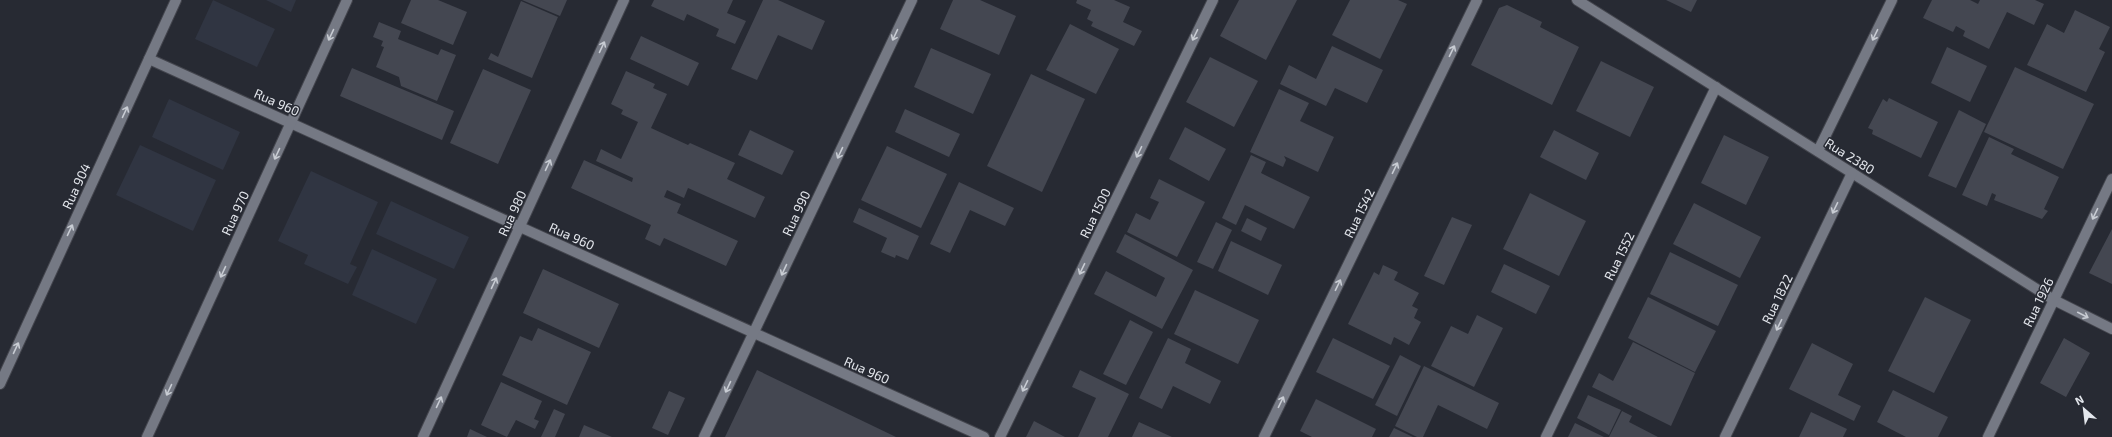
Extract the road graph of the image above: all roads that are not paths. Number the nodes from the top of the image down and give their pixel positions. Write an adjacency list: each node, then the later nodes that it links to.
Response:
1 (176, 0): 9 (street, Rua 904)
2 (347, 0): 11 (street, Rua 970, one-way to 11)
3 (624, 0): 15 (street, Rua 980, one-way to 3)
4 (912, 0): 18 (street, Rua 990, one-way to 18)
5 (1212, 0): 24 (street, Rua 1500, one-way to 24)
6 (1477, 0): 25 (street, Rua 1542, one-way to 6)
7 (1577, 0): 10 (street, Rua 2380)
8 (1892, 0): 12 (street, one-way to 12)
9 (149, 59): 11 (street, Rua 960); 19 (street, Rua 904, one-way to 9)
10 (1716, 87): 12 (street, Rua 2380); 26 (street, Rua 1552)
11 (291, 123): 15 (street, Rua 960); 20 (street, Rua 970, one-way to 20)
12 (1818, 151): 13 (street, Rua 2380)
13 (1852, 172): 16 (street, Rua 2380); 27 (street, Rua 1822, one-way to 27)
14 (2112, 179): 16 (street, Rua 1926, one-way to 16)
15 (520, 227): 18 (street, Rua 960); 21 (street, Rua 980, one-way to 15)
16 (2054, 300): 17 (street, Rua 2380, one-way to 17); 28 (street, Rua 1926)
17 (2112, 329)
18 (754, 332): 22 (street, Rua 990, one-way to 22); 23 (street, Rua 960)
19 (0, 384)
20 (147, 437)
21 (423, 437)
22 (704, 437)
23 (984, 437)
24 (1000, 437)
25 (1264, 437)
26 (1546, 437)
27 (1725, 437)
28 (1988, 437)

